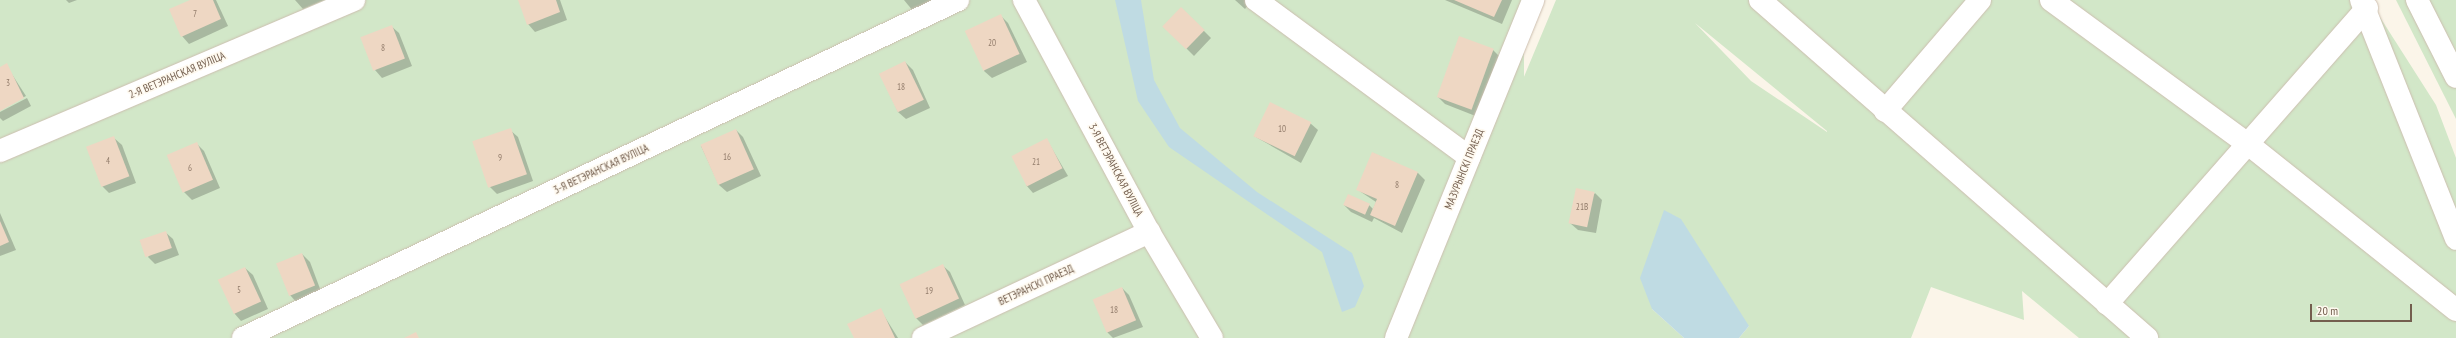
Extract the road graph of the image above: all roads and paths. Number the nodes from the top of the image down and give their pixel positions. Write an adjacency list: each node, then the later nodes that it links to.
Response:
1 (354, 0): 14 (street, 2-Я ВЕТЭРАНСКАЯ ВУЛІЦА)
2 (958, 0): 20 (street, 3-Я ВЕТЭРАНСКАЯ ВУЛІЦА)
3 (1024, 0): 16 (street, 3-Я ВЕТЭРАНСКАЯ ВУЛІЦА)
4 (1256, 0): 15 (street)
5 (1533, 0): 15 (street, МАЗУРЫНСКІ ПРАЕЗД)
6 (1760, 0): 12 (street)
7 (1980, 0): 12 (street)
8 (2051, 0): 13 (street)
9 (2417, 0): 11 (street)
10 (2364, 4): 13 (street); 17 (street)
11 (2456, 77)
12 (1885, 111): 18 (street)
13 (2248, 144): 18 (street); 19 (street)
14 (0, 150)
15 (1469, 157): 23 (street, МАЗУРЫНСКІ ПРАЕЗД)
16 (1149, 232): 21 (street, ВЕТЭРАНСКІ ПРАЕЗД); 22 (street, 3-Я ВЕТЭРАНСКАЯ ВУЛІЦА)
17 (2456, 239)
18 (2107, 304): 24 (street)
19 (2456, 310)
20 (244, 338)
21 (923, 338)
22 (1212, 338)
23 (1396, 338)
24 (2148, 338)

